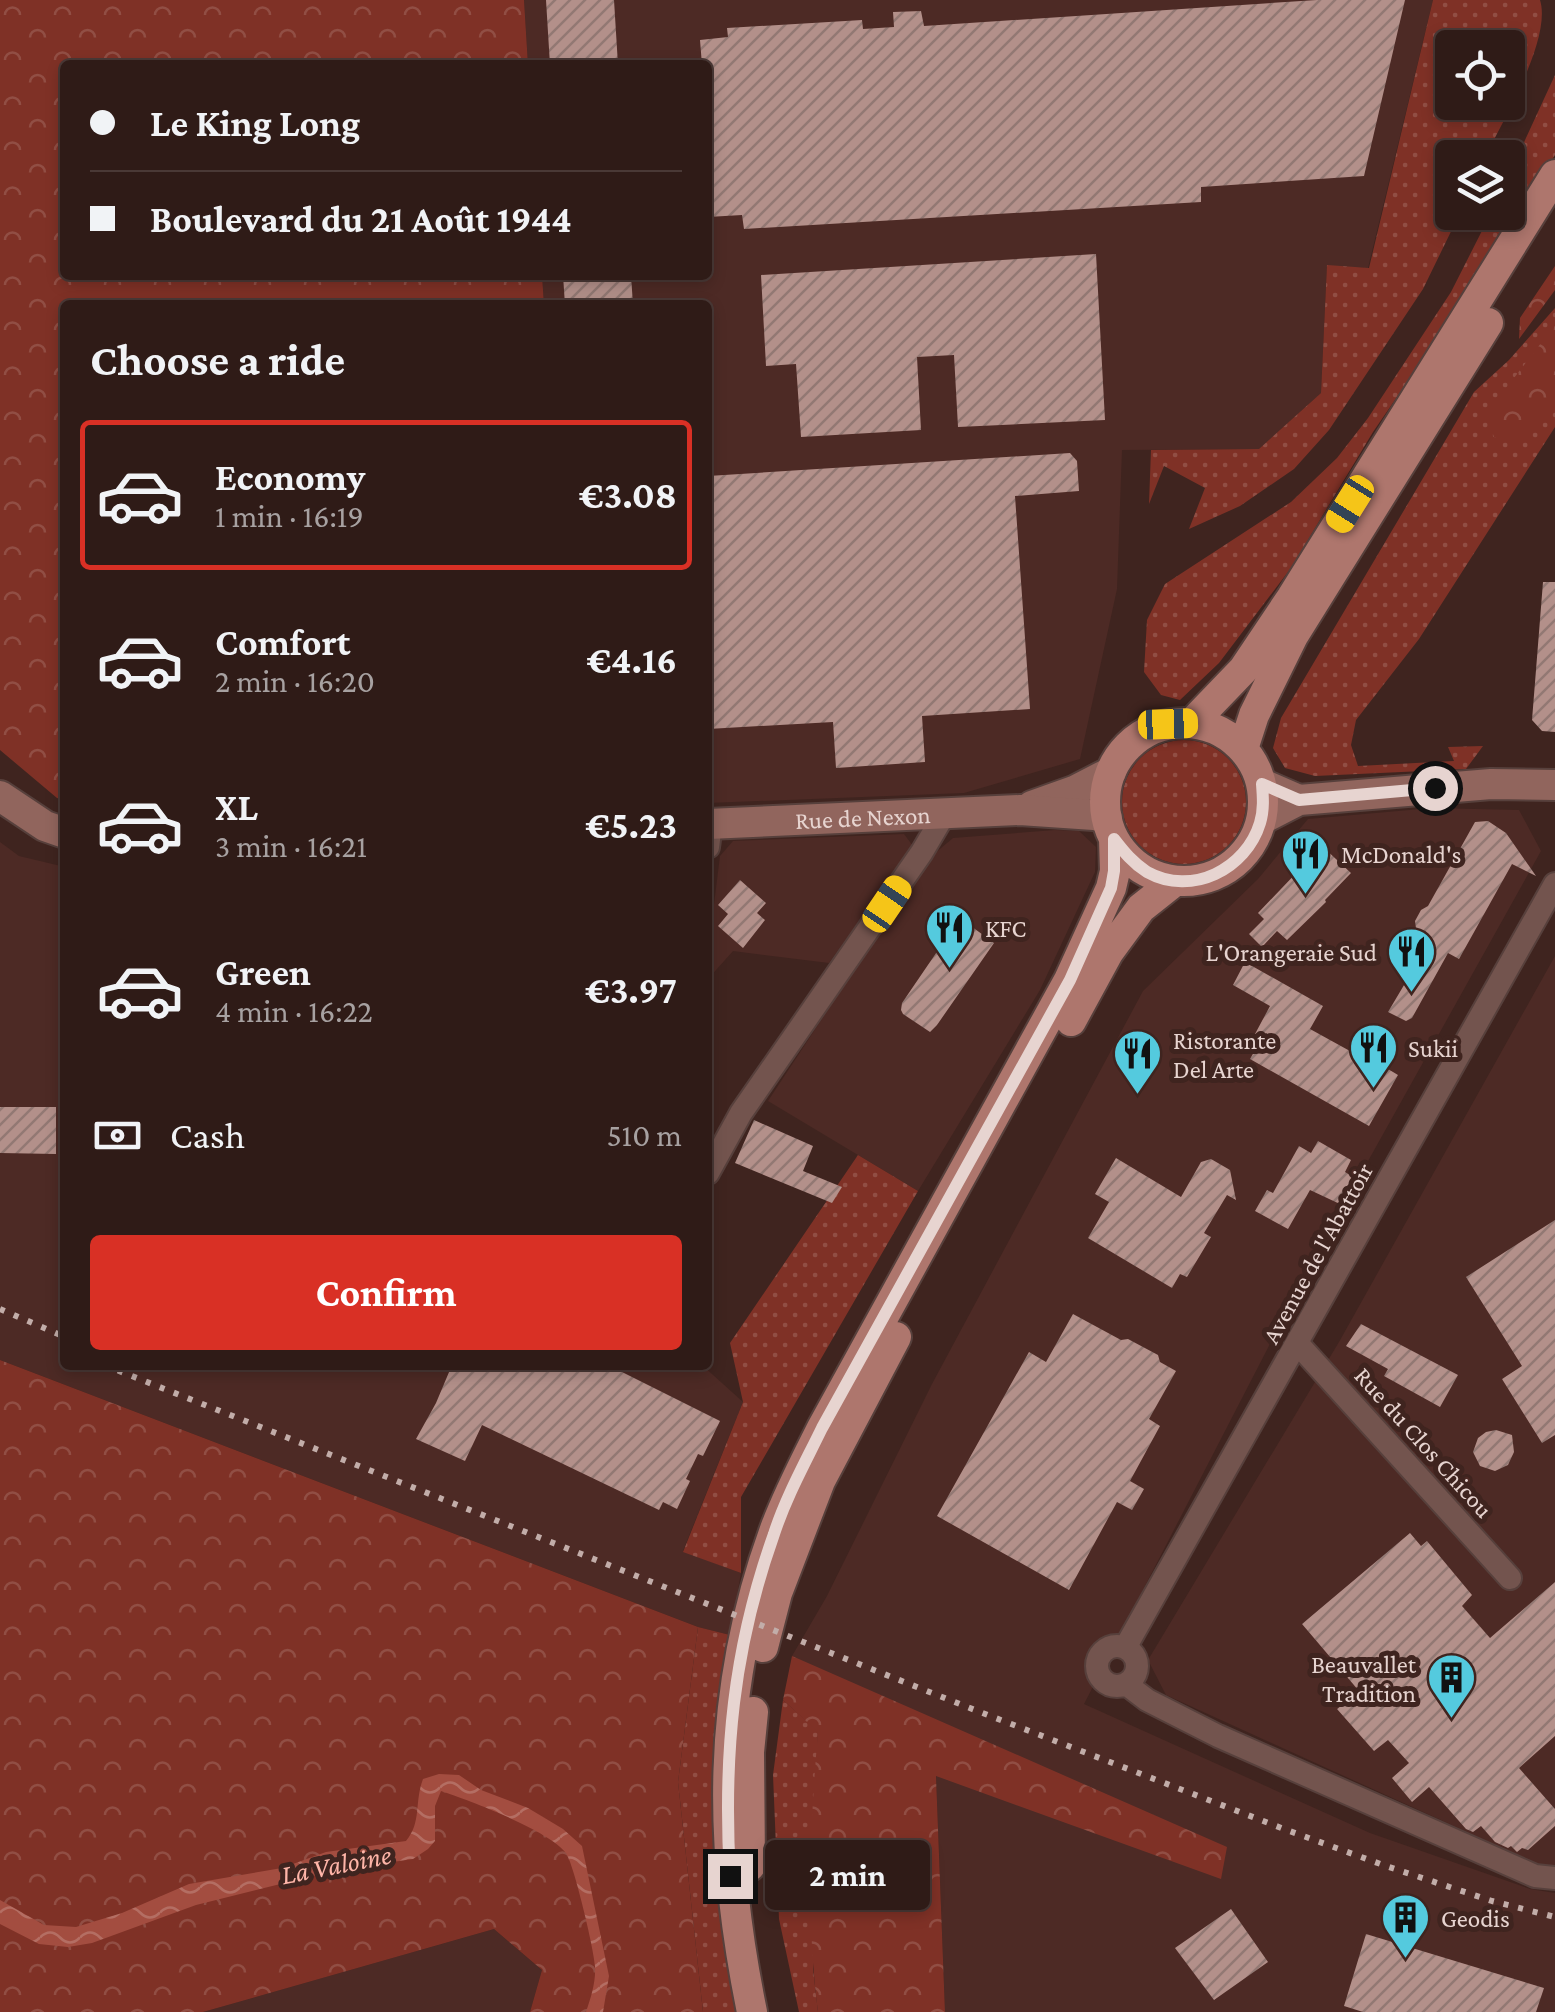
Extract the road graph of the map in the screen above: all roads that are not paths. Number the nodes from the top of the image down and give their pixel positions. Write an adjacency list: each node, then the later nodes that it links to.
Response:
1 (1555, 175): 3 (main road)
2 (1555, 214): 4 (main road)
3 (1192, 723): 4 (main road); 5 (main road)
4 (1243, 749): 6 (main road)
5 (1110, 772): 10 (main road, Rue de Nexon); 13 (main road)
6 (1262, 784): 9 (main road); 12 (main road)
7 (1555, 785): 9 (main road)
8 (0, 796): 14 (main road)
9 (1299, 800): 12 (main road)
10 (1020, 810): 11 (main road, Rue de Nexon); 13 (main road, Rue de Nexon)
11 (944, 813): 15 (main road, Rue de Nexon); 18 (street)
12 (1262, 820): 16 (main road)
13 (1110, 829): 16 (main road); 24 (main road)
14 (60, 831)
15 (712, 832)
16 (1176, 881): 25 (main road)
17 (1555, 884): 19 (street, Avenue de l'Abattoir)
18 (712, 1166)
19 (1298, 1343): 20 (street, Rue du Clos Chicou); 21 (street, Avenue de l'Abattoir)
20 (1510, 1578)
21 (1125, 1648): 22 (street); 22 (street)
22 (1126, 1684): 23 (street)
23 (1555, 1878)
24 (752, 2012)
25 (774, 2012)

